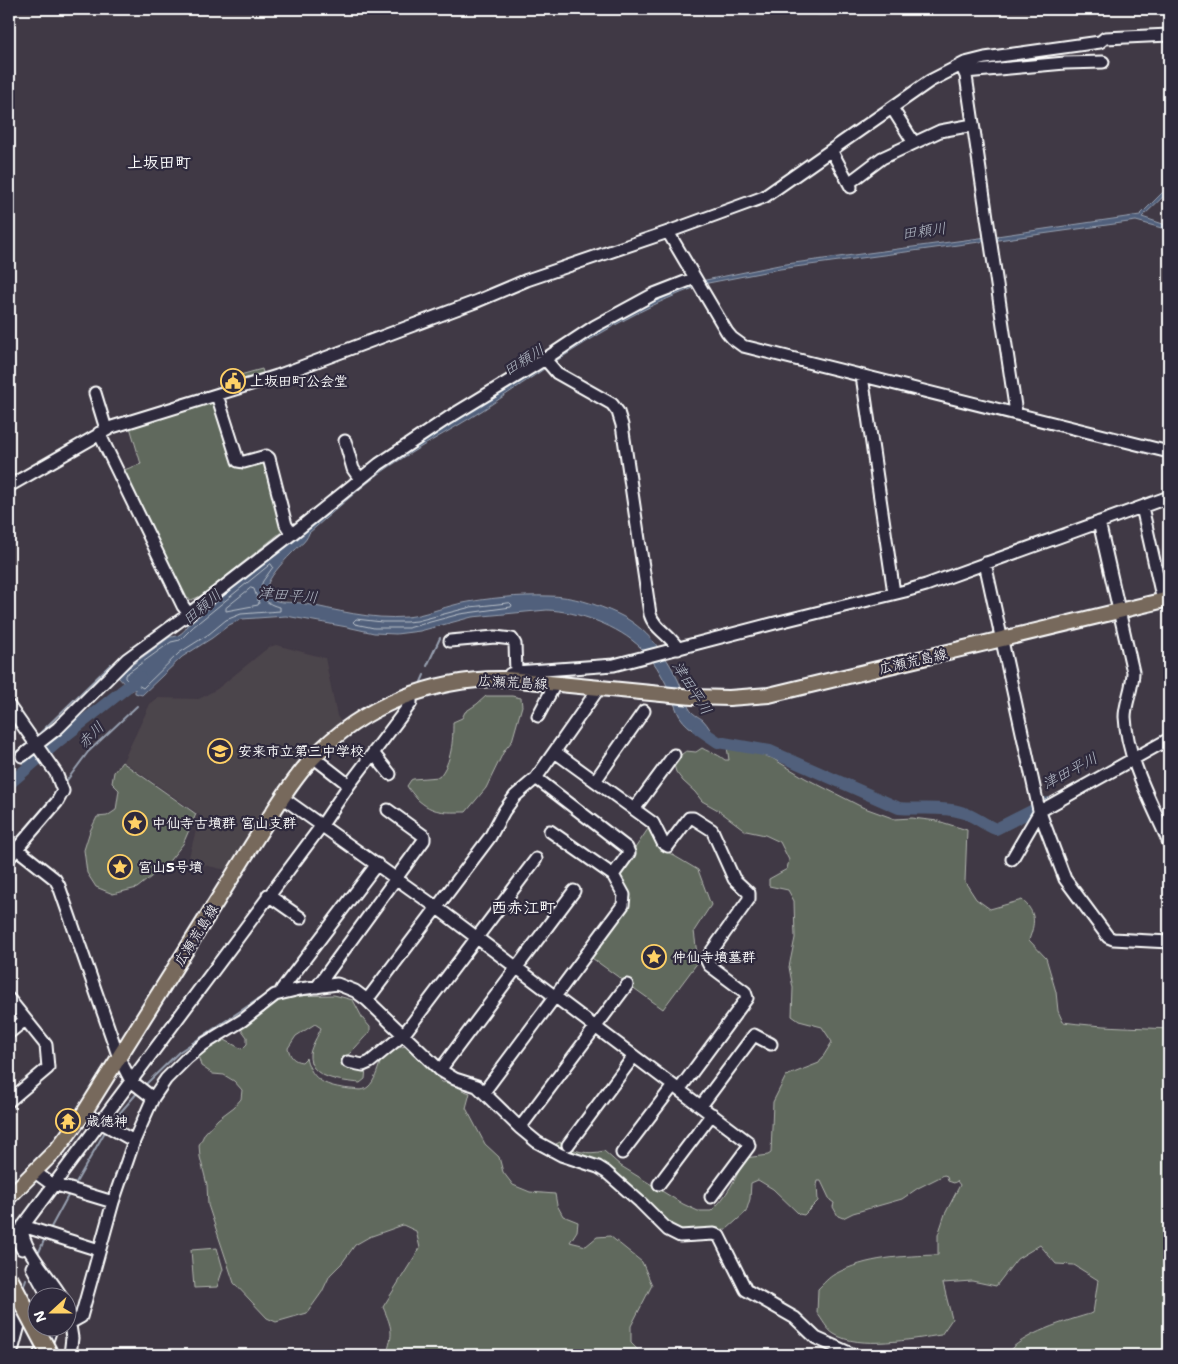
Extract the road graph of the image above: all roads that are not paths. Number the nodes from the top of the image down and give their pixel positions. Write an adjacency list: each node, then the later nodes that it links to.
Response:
1 (1169, 35): 3 (street)
2 (1103, 62): 3 (street)
3 (963, 69): 4 (street); 5 (street)
4 (892, 108): 6 (street); 7 (street)
5 (973, 125): 6 (street); 14 (street)
6 (914, 143): 7 (street)
7 (831, 150): 8 (street)
8 (668, 232): 9 (street); 13 (street)
9 (696, 279): 10 (street); 11 (street)
10 (547, 362): 18 (street); 31 (street)
11 (862, 376): 14 (street); 25 (street)
12 (95, 393): 15 (street)
13 (217, 395): 15 (street); 23 (street)
14 (1016, 413): 17 (street)
15 (102, 431): 19 (street); 28 (street)
16 (345, 441): 18 (street)
17 (1169, 452)
18 (360, 479): 23 (street)
19 (9, 486)
20 (1169, 497): 21 (street)
21 (1142, 507): 22 (street); 26 (street)
22 (1099, 522): 24 (street); 27 (street)
23 (292, 534): 28 (street)
24 (985, 563): 25 (street); 29 (street)
25 (894, 594): 31 (street)
26 (1166, 600): 27 (main road, 広瀬荒島線)
27 (1120, 612): 29 (main road, 広瀬荒島線); 46 (street)
28 (189, 614): 40 (street)
29 (1001, 640): 34 (main road, 広瀬荒島線); 53 (street)
30 (450, 641): 32 (street)
31 (673, 650): 32 (street)
32 (512, 675): 33 (main road, 広瀬荒島線); 35 (main road, 広瀬荒島線)
33 (555, 684): 34 (main road, 広瀬荒島線); 38 (street)
34 (599, 688): 41 (street)
35 (411, 694): 42 (street); 45 (main road, 広瀬荒島線)
36 (9, 706): 40 (street)
37 (644, 711): 49 (street)
38 (538, 716)
39 (1169, 739): 46 (street)
40 (37, 746): 44 (street); 58 (street)
41 (556, 752): 48 (street); 49 (street)
42 (373, 753): 47 (street); 50 (street)
43 (674, 755): 52 (street)
44 (22, 756)
45 (313, 757): 50 (street); 51 (main road, 広瀬荒島線)
46 (1133, 757): 53 (street); 57 (street)
47 (390, 774)
48 (536, 778): 62 (street); 66 (street)
49 (595, 781): 52 (street)
50 (350, 785): 55 (street)
51 (283, 798): 55 (street); 83 (main road, 広瀬荒島線)
52 (635, 808): 87 (street)
53 (1039, 808): 60 (street); 69 (street)
54 (388, 810): 63 (street)
55 (322, 825): 61 (street); 65 (street)
56 (550, 831): 62 (street)
57 (1169, 843)
58 (13, 853): 83 (street)
59 (536, 859): 68 (street)
60 (1012, 859)
61 (376, 864): 63 (street); 73 (street)
62 (613, 875): 74 (street)
63 (397, 878): 66 (street); 72 (street)
64 (574, 891): 70 (street)
65 (268, 895): 67 (street); 86 (street)
66 (436, 908): 68 (street); 76 (street)
67 (301, 918)
68 (476, 938): 70 (street); 80 (street)
69 (1169, 942)
70 (517, 968): 74 (street); 85 (street)
71 (627, 984): 78 (street)
72 (317, 987): 73 (street); 76 (street)
73 (282, 992): 89 (street)
74 (556, 997): 78 (street); 88 (street)
75 (9, 999): 77 (street)
76 (367, 1000): 80 (street)
77 (26, 1020): 79 (street); 90 (street)
78 (595, 1026): 82 (street); 95 (street)
79 (9, 1033)
80 (404, 1034): 84 (street); 85 (street)
81 (771, 1044): 91 (street)
82 (634, 1056): 87 (street); 97 (street)
83 (118, 1058): 86 (street); 92 (main road, 広瀬荒島線)
84 (348, 1062)
85 (440, 1070): 88 (street)
86 (131, 1081): 89 (street); 94 (street)
87 (676, 1088): 91 (street); 98 (street)
88 (484, 1092): 122 (street)
89 (153, 1098): 96 (street)
90 (9, 1101)
91 (701, 1106): 93 (street)
92 (84, 1113): 94 (street); 99 (main road, 広瀬荒島線)
93 (712, 1114): 101 (street); 103 (street)
94 (100, 1123): 96 (street); 100 (street)
95 (522, 1125)
96 (134, 1141): 104 (street)
97 (568, 1145)
98 (622, 1153)
99 (35, 1172): 100 (street); 102 (main road, 広瀬荒島線)
100 (55, 1184): 104 (street); 106 (street)
101 (659, 1184)
102 (9, 1197)
103 (711, 1198)
104 (113, 1202): 108 (street)
105 (9, 1222): 107 (street)
106 (23, 1226): 108 (street); 111 (street)
107 (13, 1244): 110 (street)
108 (99, 1250): 114 (street)
109 (9, 1278): 120 (highway, bridge)
110 (41, 1286)
111 (53, 1286)
112 (9, 1287): 119 (highway, bridge)
113 (13, 1315): 117 (street)
114 (78, 1317)
115 (49, 1336): 118 (street)
116 (72, 1336): 121 (street)
117 (11, 1355)
118 (38, 1355)
119 (46, 1355)
120 (50, 1355)
121 (70, 1355)
122 (854, 1355)

